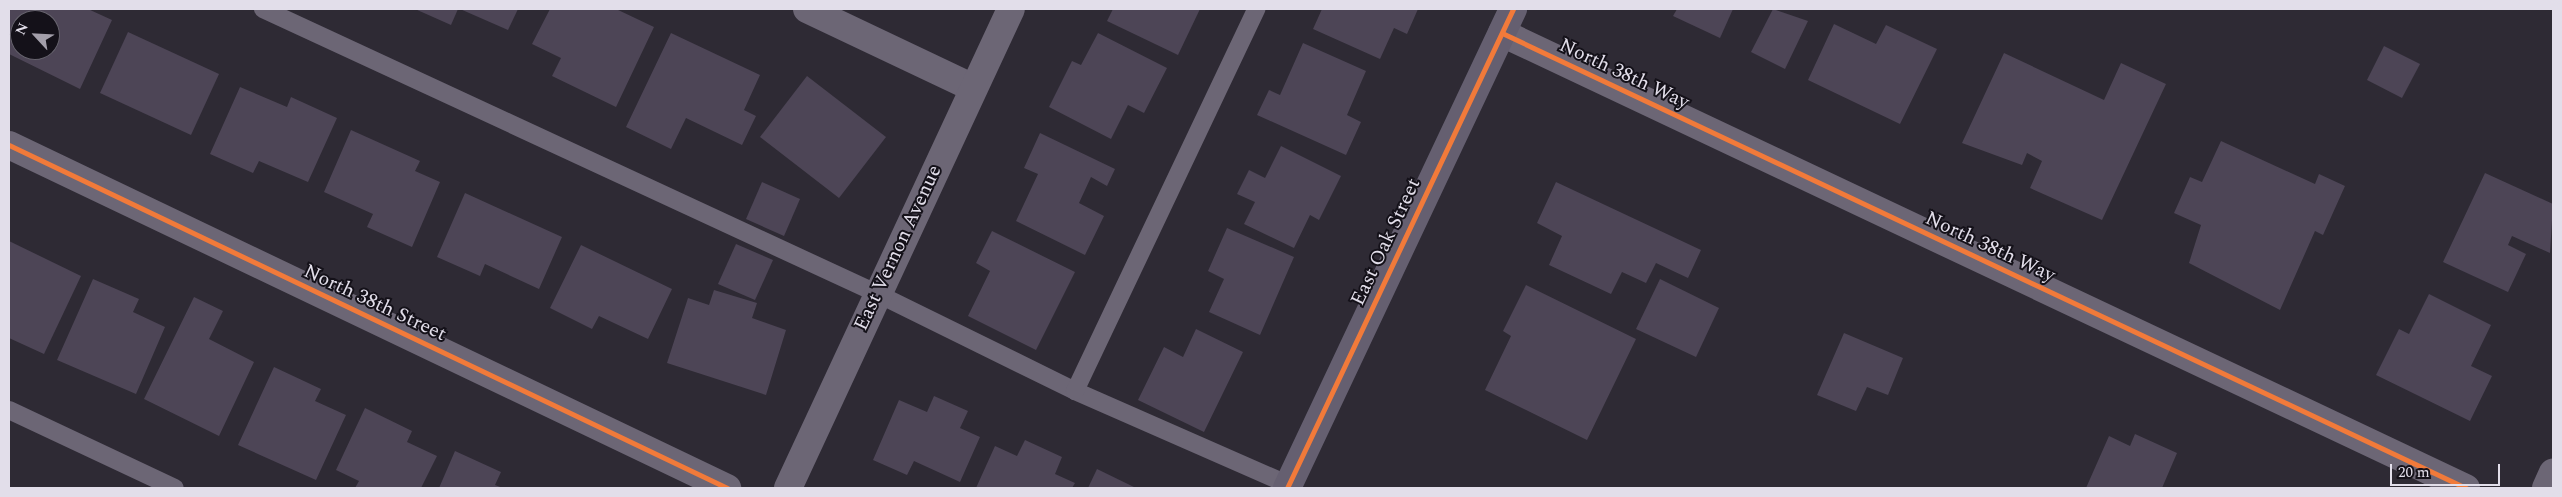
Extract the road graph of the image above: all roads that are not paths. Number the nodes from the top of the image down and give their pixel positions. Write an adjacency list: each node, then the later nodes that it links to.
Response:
1 (263, 9): 9 (lane)
2 (807, 9): 7 (street)
3 (1011, 9): 7 (street, East Vernon Avenue)
4 (1256, 9): 10 (lane)
5 (1513, 9): 6 (street, East Oak Street)
6 (1502, 33): 13 (street, East Oak Street); 17 (street, North 38th Way)
7 (973, 88): 9 (street, East Vernon Avenue)
8 (9, 146): 15 (street, North 38th Street)
9 (876, 293): 10 (lane); 16 (street, East Vernon Avenue)
10 (1075, 391): 13 (lane)
11 (9, 410): 14 (lane)
12 (2553, 472): 18 (street)
13 (1288, 486)
14 (175, 488)
15 (727, 488)
16 (788, 488)
17 (2466, 488)
18 (2546, 488)

